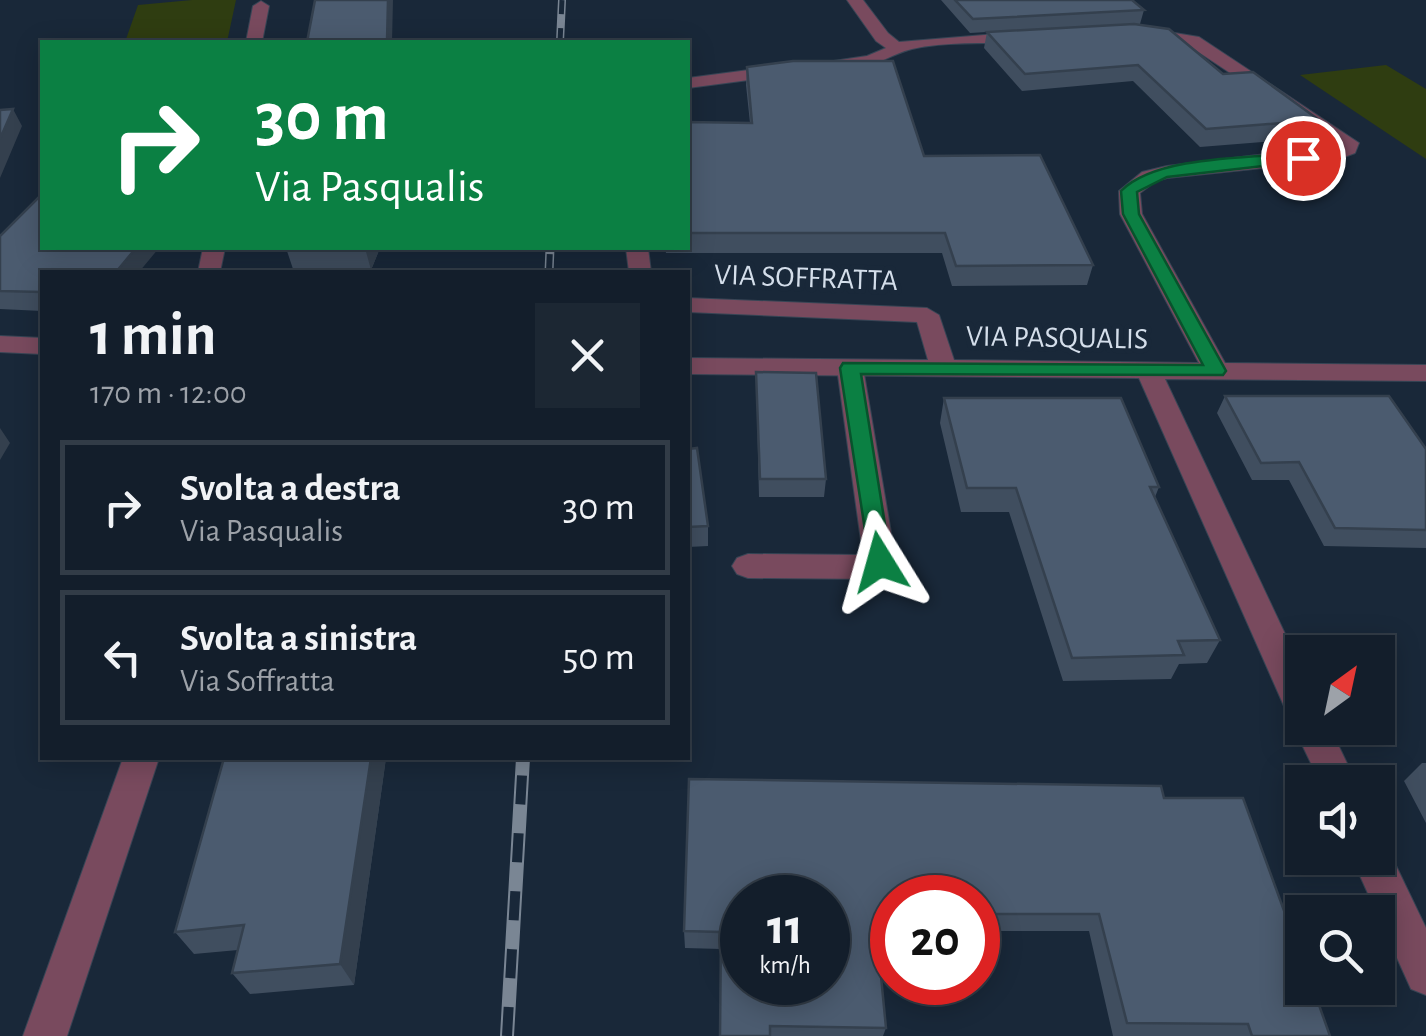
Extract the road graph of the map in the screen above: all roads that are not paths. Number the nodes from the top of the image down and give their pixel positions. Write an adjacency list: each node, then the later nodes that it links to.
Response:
1 (855, 0): 6 (street)
2 (261, 6): 5 (street)
3 (1111, 32): 15 (street)
4 (1037, 36): 6 (street)
5 (254, 40)
6 (896, 47): 7 (street)
7 (690, 84)
8 (690, 305): 13 (street, VIA SOFFRATTA)
9 (0, 344): 10 (street)
10 (40, 346)
11 (690, 366): 12 (street, VIA PASQUALIS)
12 (850, 368): 13 (street, VIA PASQUALIS); 17 (street)
13 (943, 368): 14 (street, VIA PASQUALIS)
14 (1148, 370): 15 (street, VIA PASQUALIS); 18 (street)
15 (1216, 371): 16 (street, VIA PASQUALIS)
16 (1426, 373)
17 (748, 566)
18 (1285, 669)
19 (140, 760): 22 (street)
20 (1380, 875): 21 (street)
21 (1426, 974)
22 (45, 1036)

